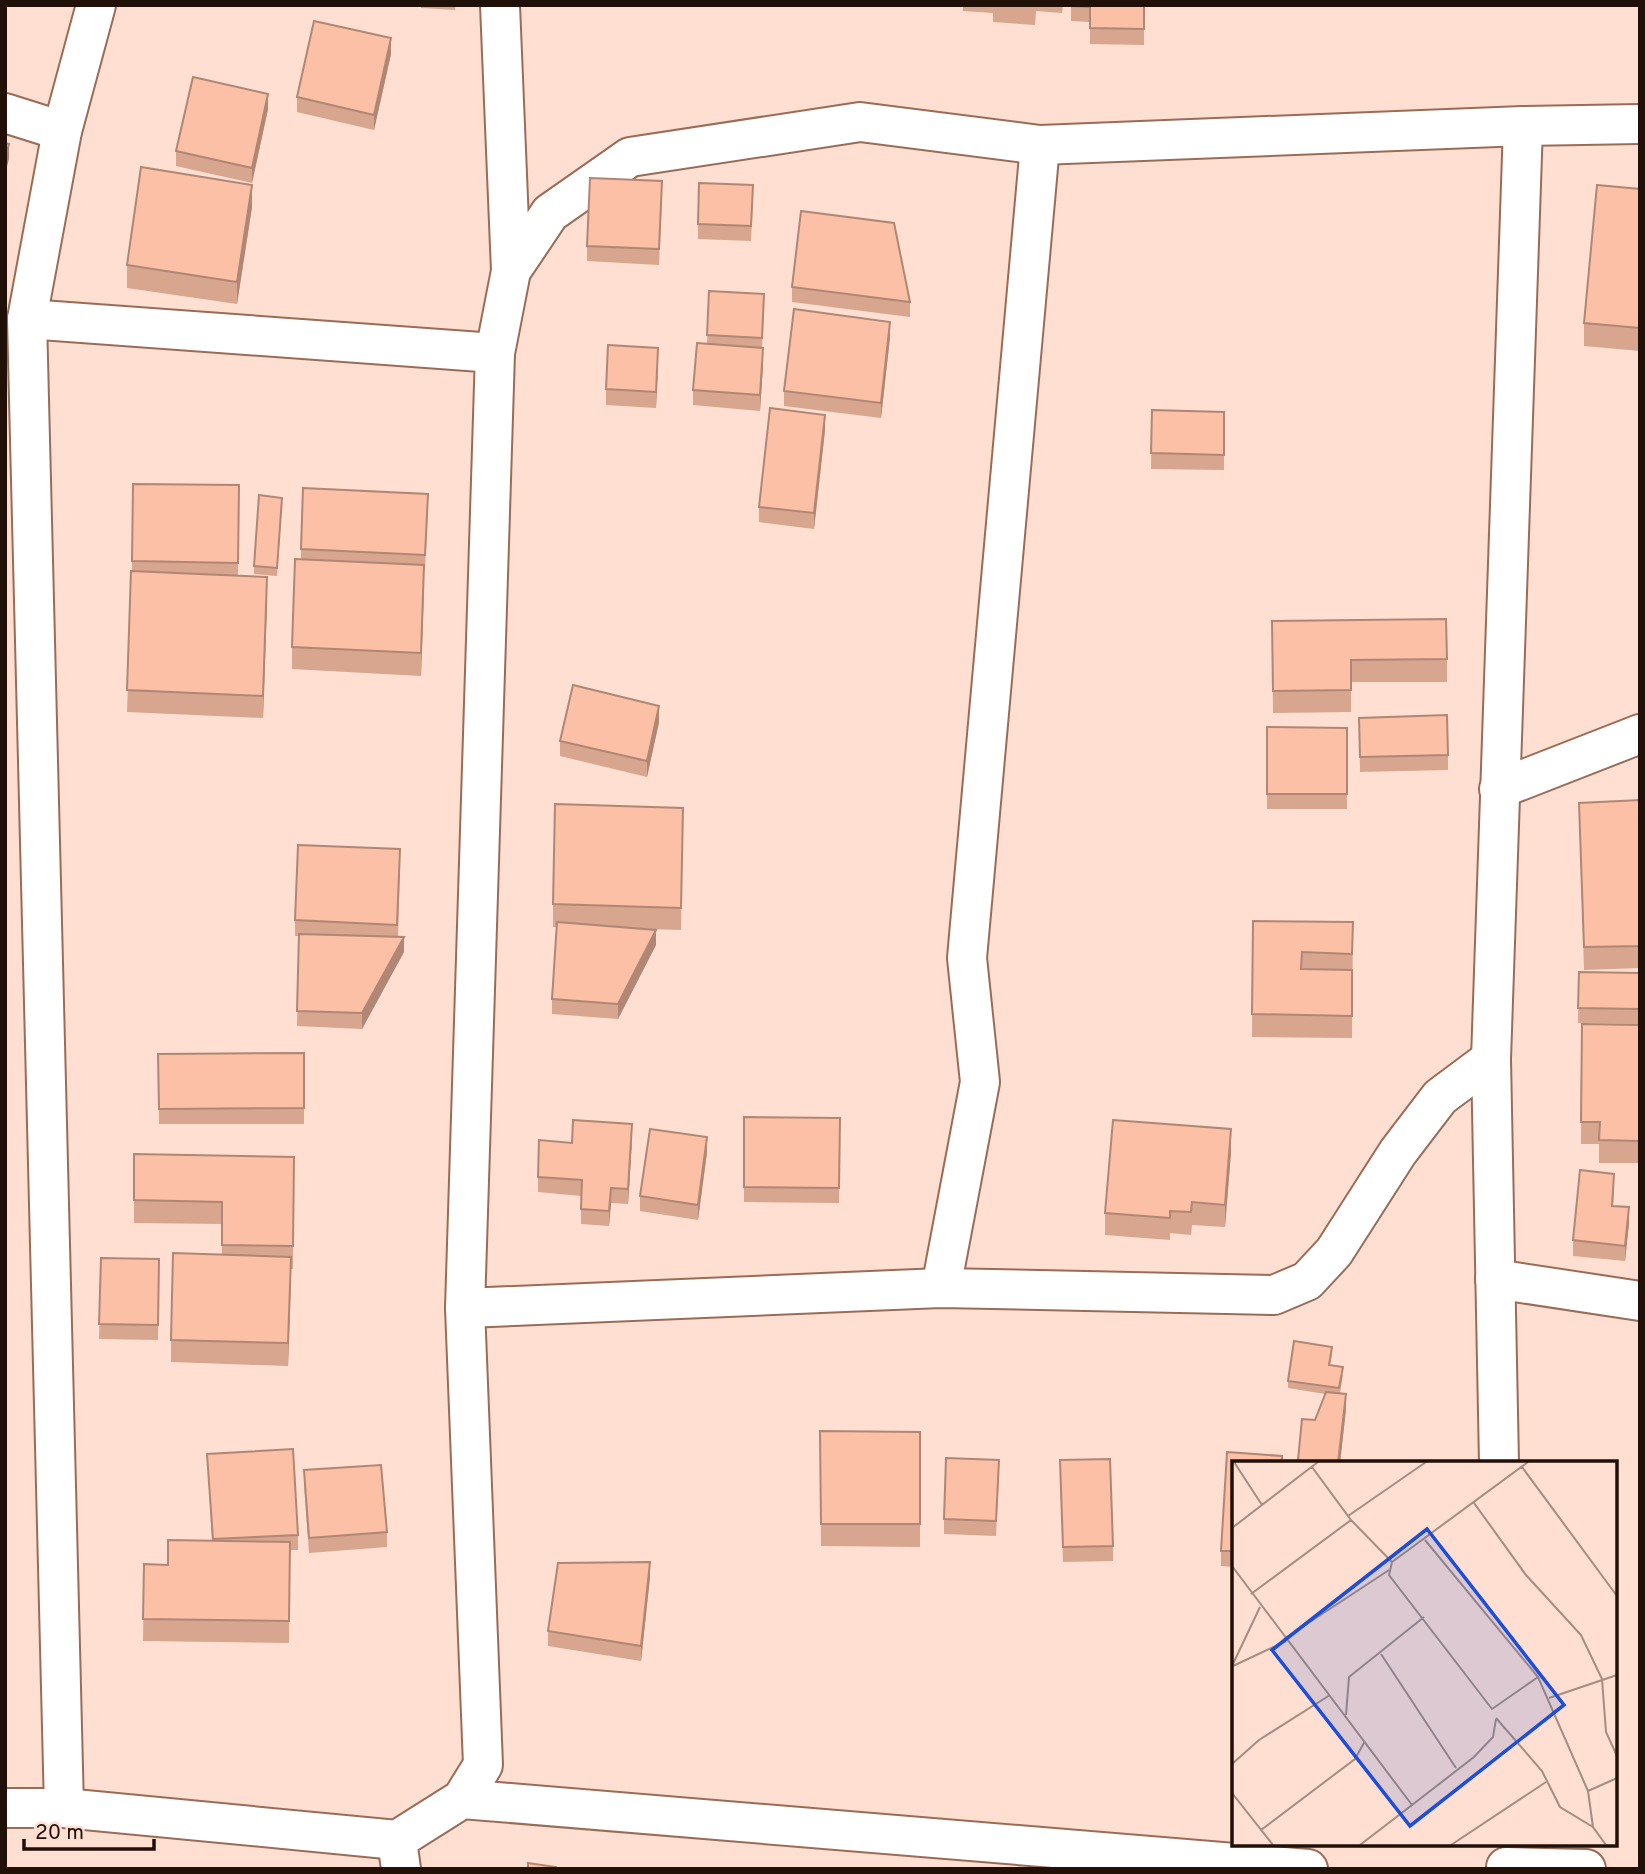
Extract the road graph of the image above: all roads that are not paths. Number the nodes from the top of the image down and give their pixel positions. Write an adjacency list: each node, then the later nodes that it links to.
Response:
1 (96, 5): 6 (street)
2 (500, 5): 8 (street)
3 (5, 113): 6 (street)
4 (1640, 124): 5 (street)
5 (1523, 126): 7 (street); 12 (street)
6 (61, 131): 9 (street)
7 (1040, 145): 8 (street); 15 (street)
8 (511, 271): 10 (street)
9 (27, 319): 10 (street); 21 (street)
10 (495, 353): 17 (street)
11 (1640, 734): 12 (street)
12 (1499, 789): 13 (street)
13 (1491, 1059): 14 (street); 15 (street)
14 (1495, 1279): 16 (street); 18 (street)
15 (941, 1288): 17 (street)
16 (1640, 1301)
17 (465, 1308): 19 (street)
18 (1499, 1461)
19 (462, 1799): 22 (street); 24 (street)
20 (5, 1808): 21 (street)
21 (64, 1808): 22 (street)
22 (399, 1854)
23 (1506, 1860): 25 (street)
24 (1308, 1869)
25 (1587, 1869)

